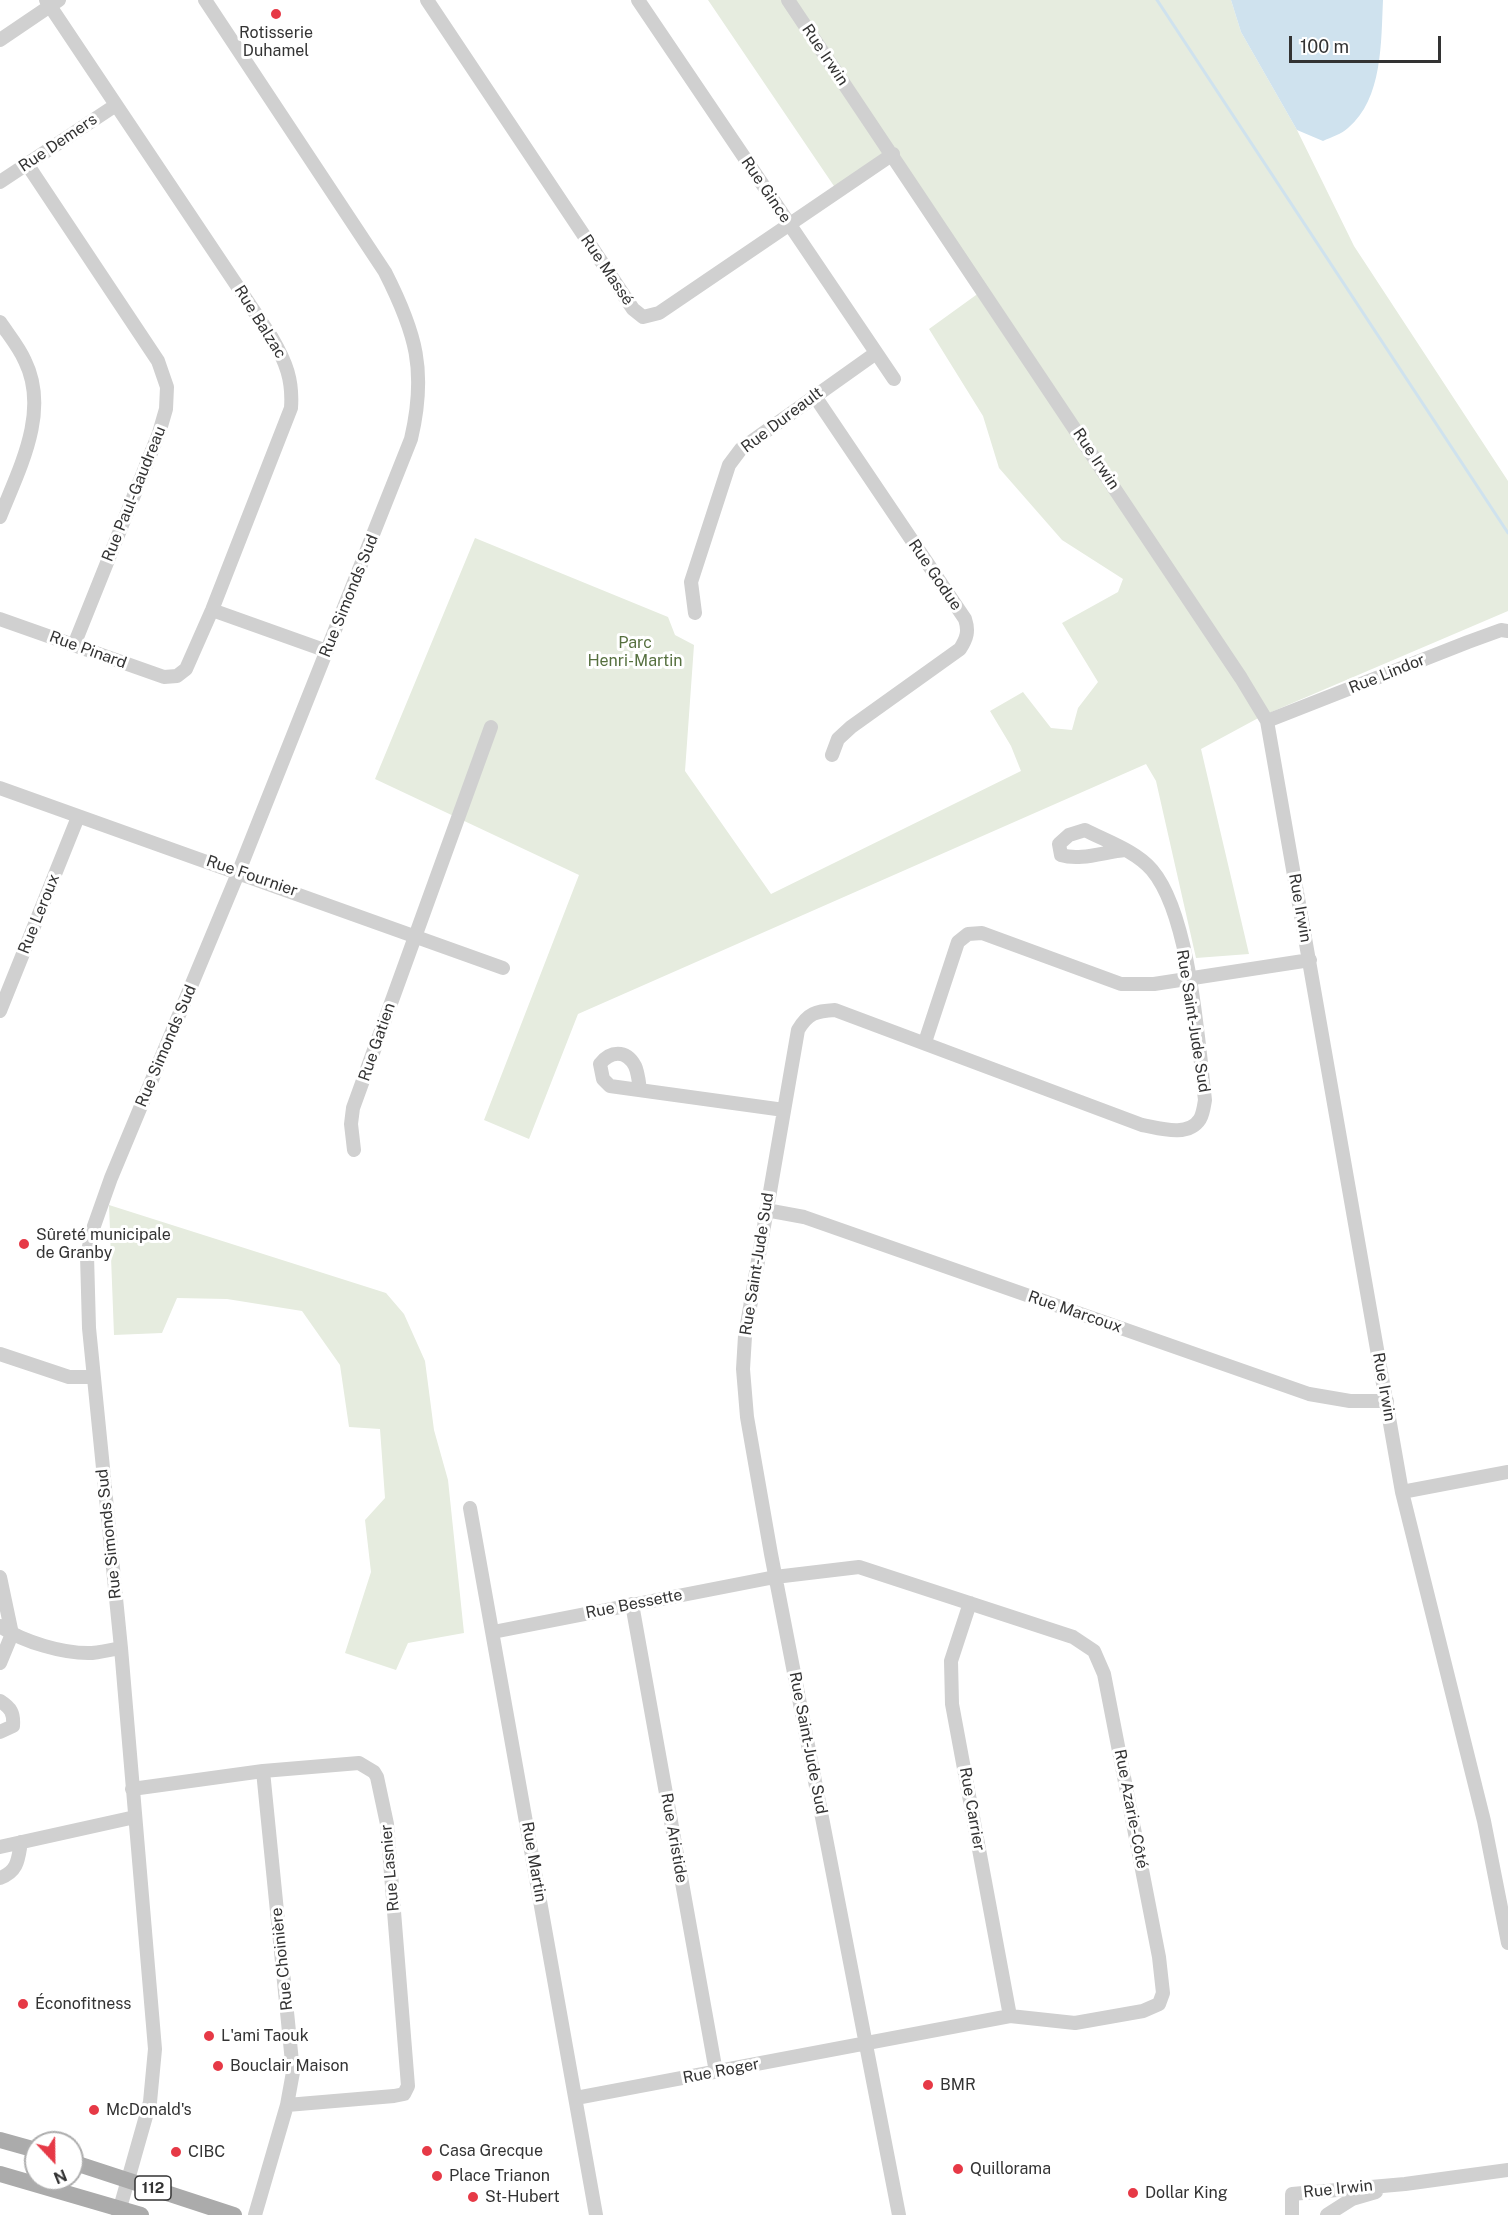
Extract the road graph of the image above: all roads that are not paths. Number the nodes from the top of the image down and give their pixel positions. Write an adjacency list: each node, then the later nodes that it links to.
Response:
1 (205, 0): 22 (street, Rue Simonds Sud)
2 (427, 0): 11 (street, Rue Massé)
3 (639, 0): 11 (street, Rue Gince)
4 (788, 0): 8 (street, Rue Irwin)
5 (52, 2): 6 (street); 7 (street, Rue Balzac)
6 (0, 40)
7 (116, 105): 9 (street, Rue Demers); 17 (street, Rue Balzac)
8 (893, 154): 11 (street, Rue Massé); 24 (street, Rue Irwin)
9 (27, 164): 10 (street, Rue Demers); 21 (street, Rue Paul-Gaudreau)
10 (0, 182)
11 (790, 225): 13 (street, Rue Gince)
12 (0, 322): 16 (street)
13 (876, 353): 14 (street, Rue Gince); 15 (street, Rue Dureault)
14 (894, 380)
15 (814, 395): 18 (street, Rue Dureault); 26 (street, Rue Godue)
16 (0, 517)
17 (212, 610): 22 (street); 23 (street, Rue Balzac)
18 (695, 613)
19 (0, 619): 21 (street, Rue Pinard)
20 (1508, 631): 24 (street, Rue Lindor)
21 (74, 645): 23 (street, Rue Pinard)
22 (327, 651): 30 (street, Rue Simonds Sud)
23 (177, 676)
24 (1267, 721): 32 (street, Rue Irwin)
25 (491, 727): 31 (street, Rue Gatien)
26 (832, 755)
27 (0, 788): 28 (street, Rue Fournier)
28 (78, 817): 30 (street, Rue Fournier); 35 (street, Rue Leroux)
29 (1125, 850): 34 (street, Rue Saint-Jude Sud)
30 (238, 871): 31 (street, Rue Fournier); 42 (street, Rue Simonds Sud)
31 (414, 935): 33 (street, Rue Fournier); 39 (street, Rue Gatien)
32 (1310, 960): 34 (street); 43 (street, Rue Irwin)
33 (503, 968)
34 (1190, 977): 36 (street); 36 (street, Rue Saint-Jude Sud)
35 (0, 1011)
36 (925, 1042): 38 (street, Rue Saint-Jude Sud)
37 (640, 1090): 38 (street)
38 (784, 1110): 40 (street, Rue Saint-Jude Sud)
39 (354, 1150)
40 (766, 1210): 43 (street, Rue Marcoux); 48 (street, Rue Saint-Jude Sud)
41 (0, 1354): 42 (street)
42 (94, 1377): 53 (street, Rue Simonds Sud)
43 (1387, 1401): 45 (street, Rue Irwin)
44 (1508, 1472): 45 (street)
45 (1402, 1492): 63 (street, Rue Irwin)
46 (470, 1508): 52 (street, Rue Martin)
47 (0, 1577): 51 (street)
48 (776, 1577): 49 (street, Rue Azarie-Côté); 50 (street, Rue Bessette); 65 (street, Rue Saint-Jude Sud)
49 (970, 1603): 64 (street, Rue Carrier); 64 (street, Rue Azarie-Côté)
50 (632, 1604): 52 (street, Rue Bessette); 66 (street, Rue Aristide)
51 (6, 1630): 53 (street); 54 (street)
52 (494, 1632): 67 (street, Rue Martin)
53 (121, 1648): 58 (street, Rue Simonds Sud)
54 (0, 1663)
55 (0, 1701): 56 (street)
56 (0, 1732)
57 (264, 1771): 58 (street, Rue Lasnier); 68 (street, Rue Choinière); 68 (street, Rue Lasnier)
58 (132, 1788): 59 (street, Rue Simonds Sud)
59 (135, 1817): 60 (street); 74 (street, Rue Simonds Sud)
60 (21, 1842): 61 (street); 62 (street)
61 (0, 1847)
62 (0, 1878)
63 (1508, 1943)
64 (1010, 2016): 65 (street, Rue Azarie-Côté)
65 (866, 2044): 66 (street, Rue Roger); 81 (street, Rue Saint-Jude Sud)
66 (716, 2072): 67 (street, Rue Roger)
67 (576, 2098): 80 (street, Rue Martin)
68 (287, 2105): 79 (street, Rue Choinière)
69 (0, 2140): 70 (main road)
70 (24, 2147)
71 (84, 2166): 74 (main road, 112)
72 (1508, 2170): 75 (street, Rue Irwin)
73 (0, 2174): 76 (main road, 112)
74 (129, 2180): 76 (street, Rue Simonds Sud); 78 (main road, 112)
75 (1405, 2184): 82 (street, Rue Irwin); 83 (street, Rue Irwin)
76 (119, 2212): 77 (main road, 112)
77 (141, 2215)
78 (234, 2215)
79 (255, 2215)
80 (596, 2215)
81 (899, 2215)
82 (1292, 2215)
83 (1327, 2215)

